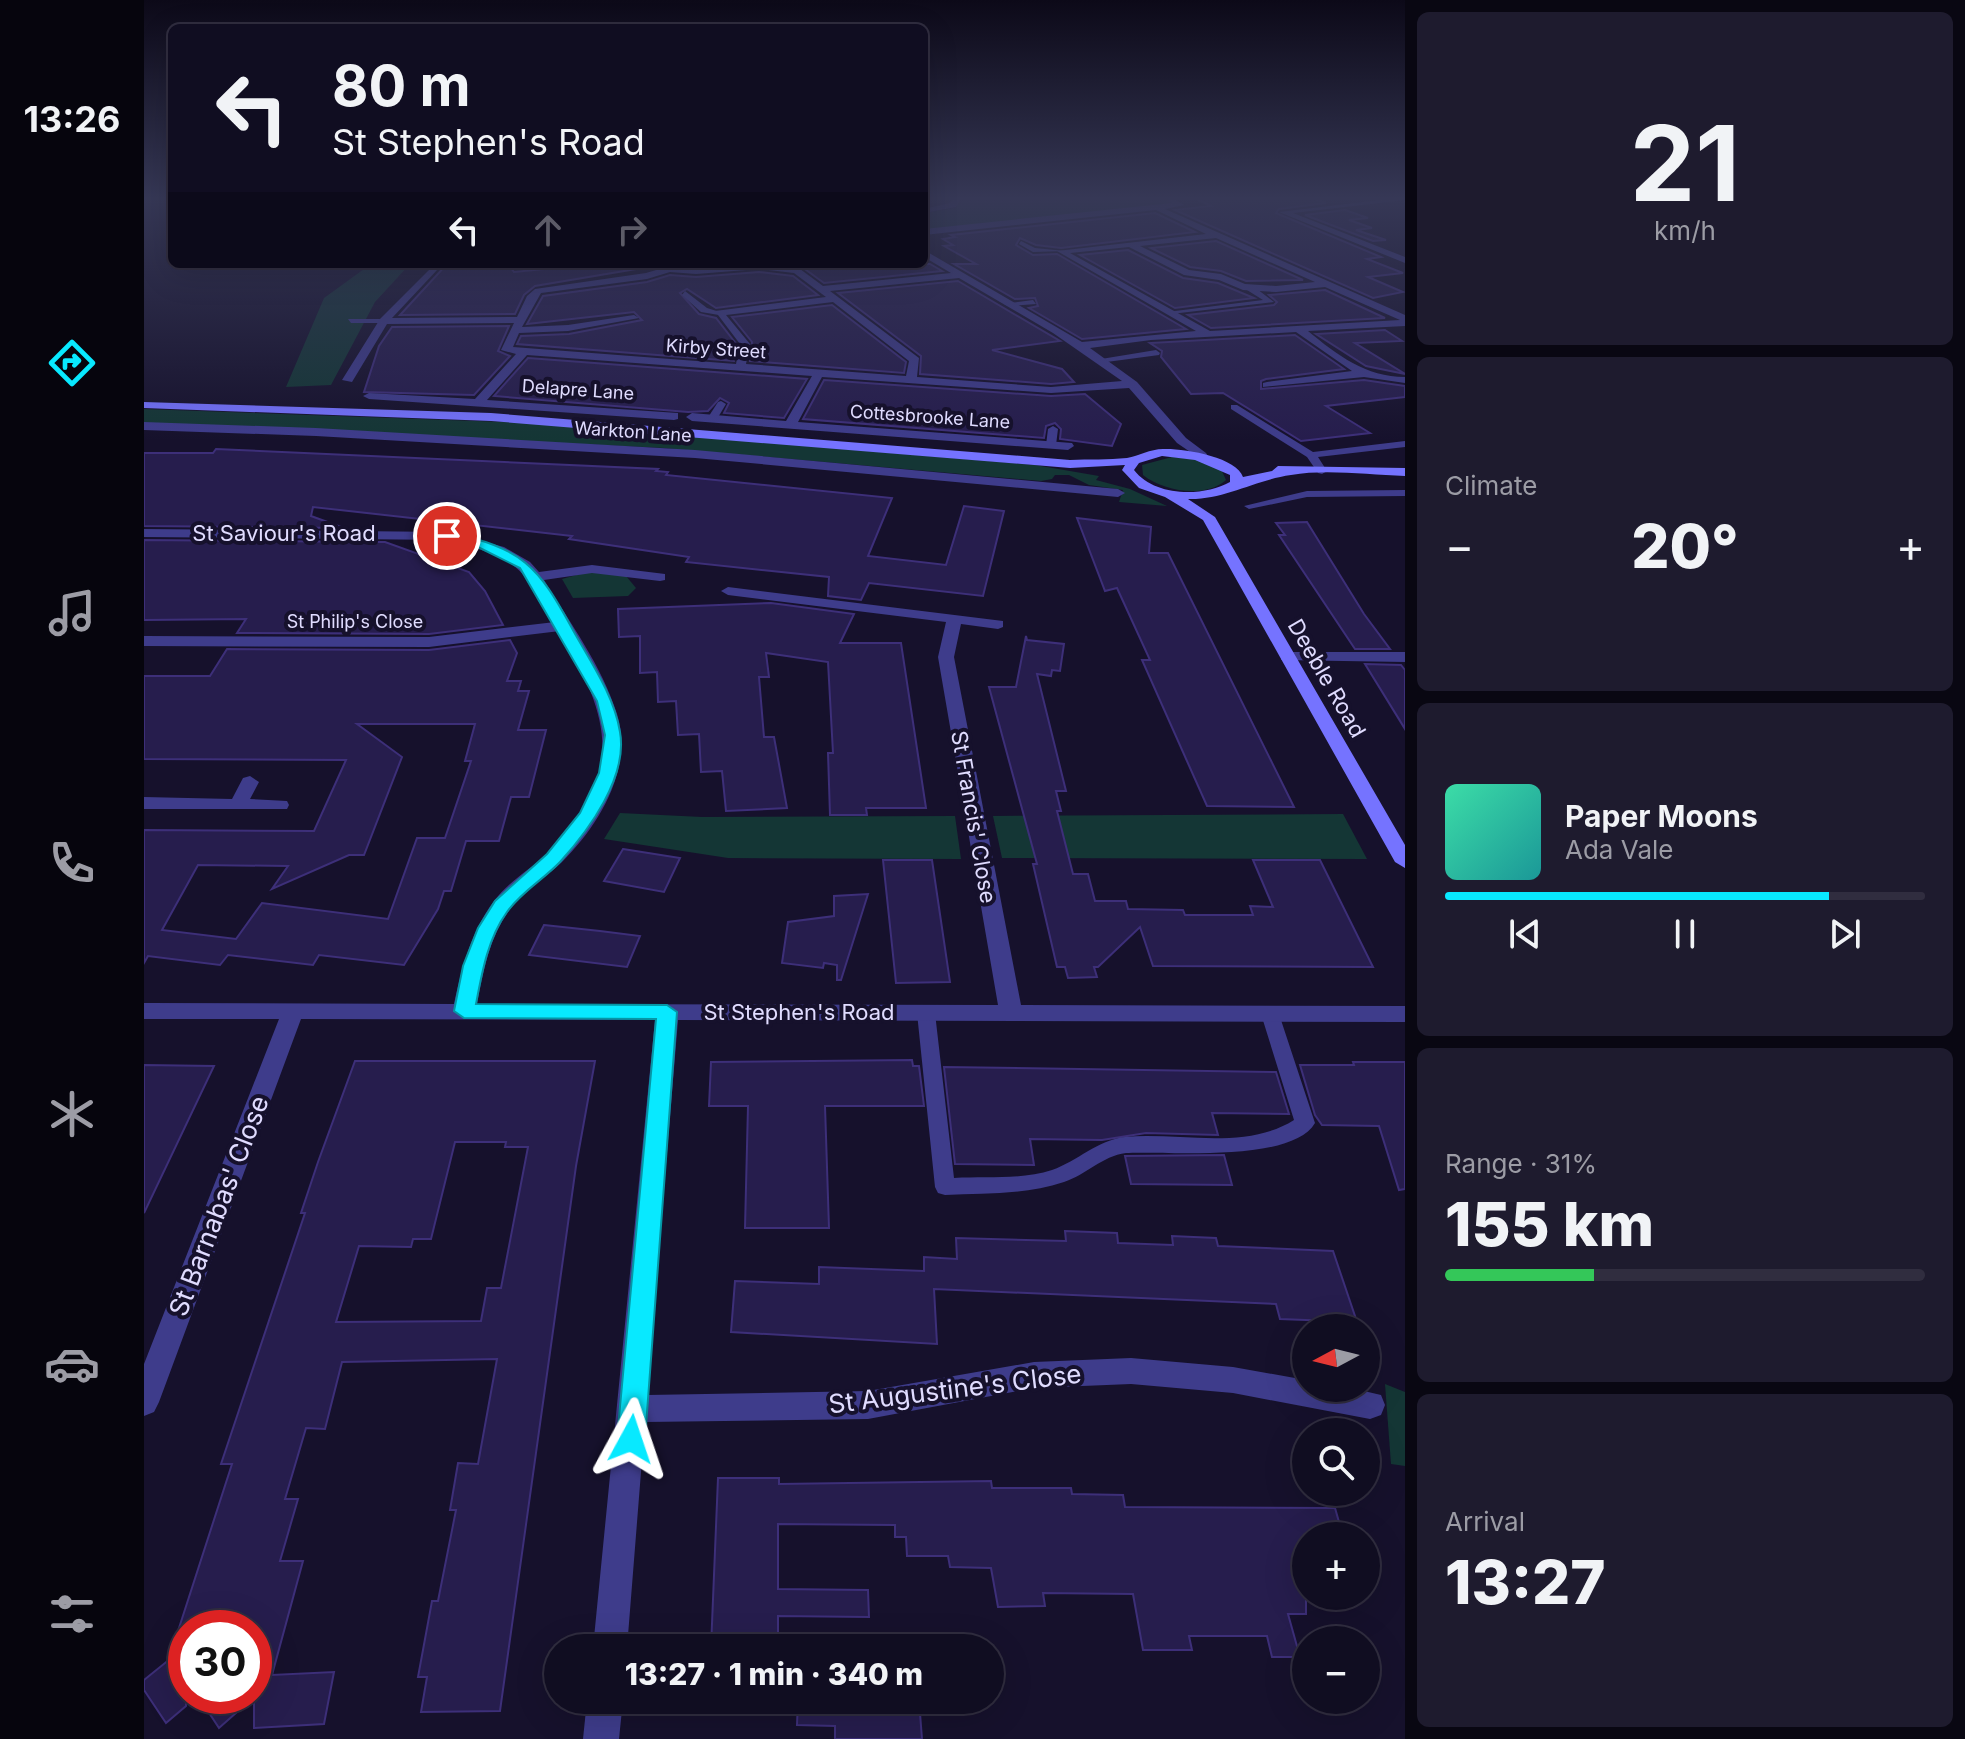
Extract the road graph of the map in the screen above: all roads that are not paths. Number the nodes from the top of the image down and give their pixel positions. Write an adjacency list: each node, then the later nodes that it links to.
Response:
1 (424, 278): 20 (street)
2 (630, 278): 22 (street)
3 (808, 278): 11 (street)
4 (929, 278): 11 (street)
5 (964, 278): 15 (street)
6 (1110, 278): 16 (street)
7 (1224, 278): 10 (street)
8 (1314, 278): 9 (street)
9 (1327, 284): 10 (street); 21 (street)
10 (1250, 288): 16 (lane)
11 (824, 289): 13 (street)
12 (685, 293): 17 (lane)
13 (837, 299): 17 (street); 34 (street)
14 (1033, 302): 15 (lane)
15 (1008, 304): 25 (street)
16 (1171, 312): 24 (street)
17 (719, 313): 29 (street)
18 (634, 318): 22 (street)
19 (351, 321): 20 (lane)
20 (384, 321): 22 (street); 32 (street)
21 (1405, 321): 23 (street)
22 (517, 325): 26 (street)
23 (1298, 329): 24 (street); 30 (street)
24 (1208, 334): 25 (street)
25 (1076, 346): 28 (street)
26 (523, 353): 29 (street, Kirby Street); 38 (street, Delapre Lane)
27 (1156, 353): 28 (lane)
28 (1099, 360): 35 (street)
29 (738, 369): 31 (street, Kirby Street)
30 (1367, 373): 33 (street); 36 (street)
31 (818, 374): 34 (street, Kirby Street); 45 (street)
32 (348, 380)
33 (1405, 380)
34 (911, 381): 35 (street, Kirby Street)
35 (1133, 384): 48 (street)
36 (1267, 385)
37 (369, 396): 38 (street, Delapre Lane)
38 (479, 402): 42 (street, Delapre Lane)
39 (721, 404): 44 (lane)
40 (144, 405): 57 (street, Warkton Lane)
41 (1234, 407): 53 (lane)
42 (674, 416)
43 (692, 417): 44 (street, Cottesbrooke Lane)
44 (712, 419): 45 (street, Cottesbrooke Lane)
45 (790, 425): 50 (street, Cottesbrooke Lane)
46 (144, 426): 64 (street, Warkton Lane)
47 (1053, 429): 50 (lane)
48 (1174, 436): 52 (street); 54 (street)
49 (1405, 444): 53 (lane)
50 (1051, 445): 51 (street, Cottesbrooke Lane)
51 (1068, 446)
52 (1158, 453): 54 (street); 55 (street, Warkton Lane)
53 (1311, 455): 59 (lane)
54 (1202, 456): 56 (street)
55 (1134, 461): 57 (street, Warkton Lane); 61 (street)
56 (1222, 463): 58 (street); 62 (street)
57 (1070, 464): 61 (street, Warkton Lane)
58 (1290, 471): 59 (street); 62 (street)
59 (1322, 471): 60 (street)
60 (1405, 472)
61 (1137, 481): 63 (street, Warkton Lane)
62 (1237, 483): 65 (street)
63 (1166, 492): 65 (street); 68 (street, Deeble Road)
64 (1118, 493)
65 (1219, 493): 68 (street)
66 (1405, 493): 67 (lane)
67 (1249, 506)
68 (1208, 517): 77 (street, Deeble Road)
69 (144, 533): 70 (street, St Saviour's Road)
70 (535, 577): 71 (street); 75 (street, St Saviour's Road)
71 (660, 577)
72 (728, 591): 73 (street)
73 (954, 619): 74 (street); 89 (street, St Francis' Close)
74 (998, 624)
75 (564, 626): 76 (street, St Philip's Close); 86 (street, St Saviour's Road)
76 (144, 641)
77 (1287, 657): 78 (street); 83 (street, Deeble Road)
78 (1405, 657)
79 (250, 782): 81 (street)
80 (144, 803): 81 (street)
81 (238, 804): 82 (street)
82 (280, 805)
83 (1405, 862)
84 (144, 1011): 85 (street, St Stephen's Road)
85 (293, 1011): 86 (street, St Stephen's Road); 92 (street, St Barnabas' Close)
86 (464, 1011): 87 (street, St Stephen's Road)
87 (667, 1012): 88 (street, St Stephen's Road); 94 (street)
88 (926, 1013): 89 (street, St Stephen's Road); 90 (lane)
89 (1011, 1014): 90 (street, St Stephen's Road)
90 (1270, 1014): 91 (street, St Stephen's Road)
91 (1405, 1014)
92 (144, 1402)
93 (1370, 1405): 94 (street, St Augustine's Close)
94 (634, 1409): 95 (street)
95 (611, 1634)
96 (604, 1714): 97 (street)
97 (601, 1739)

